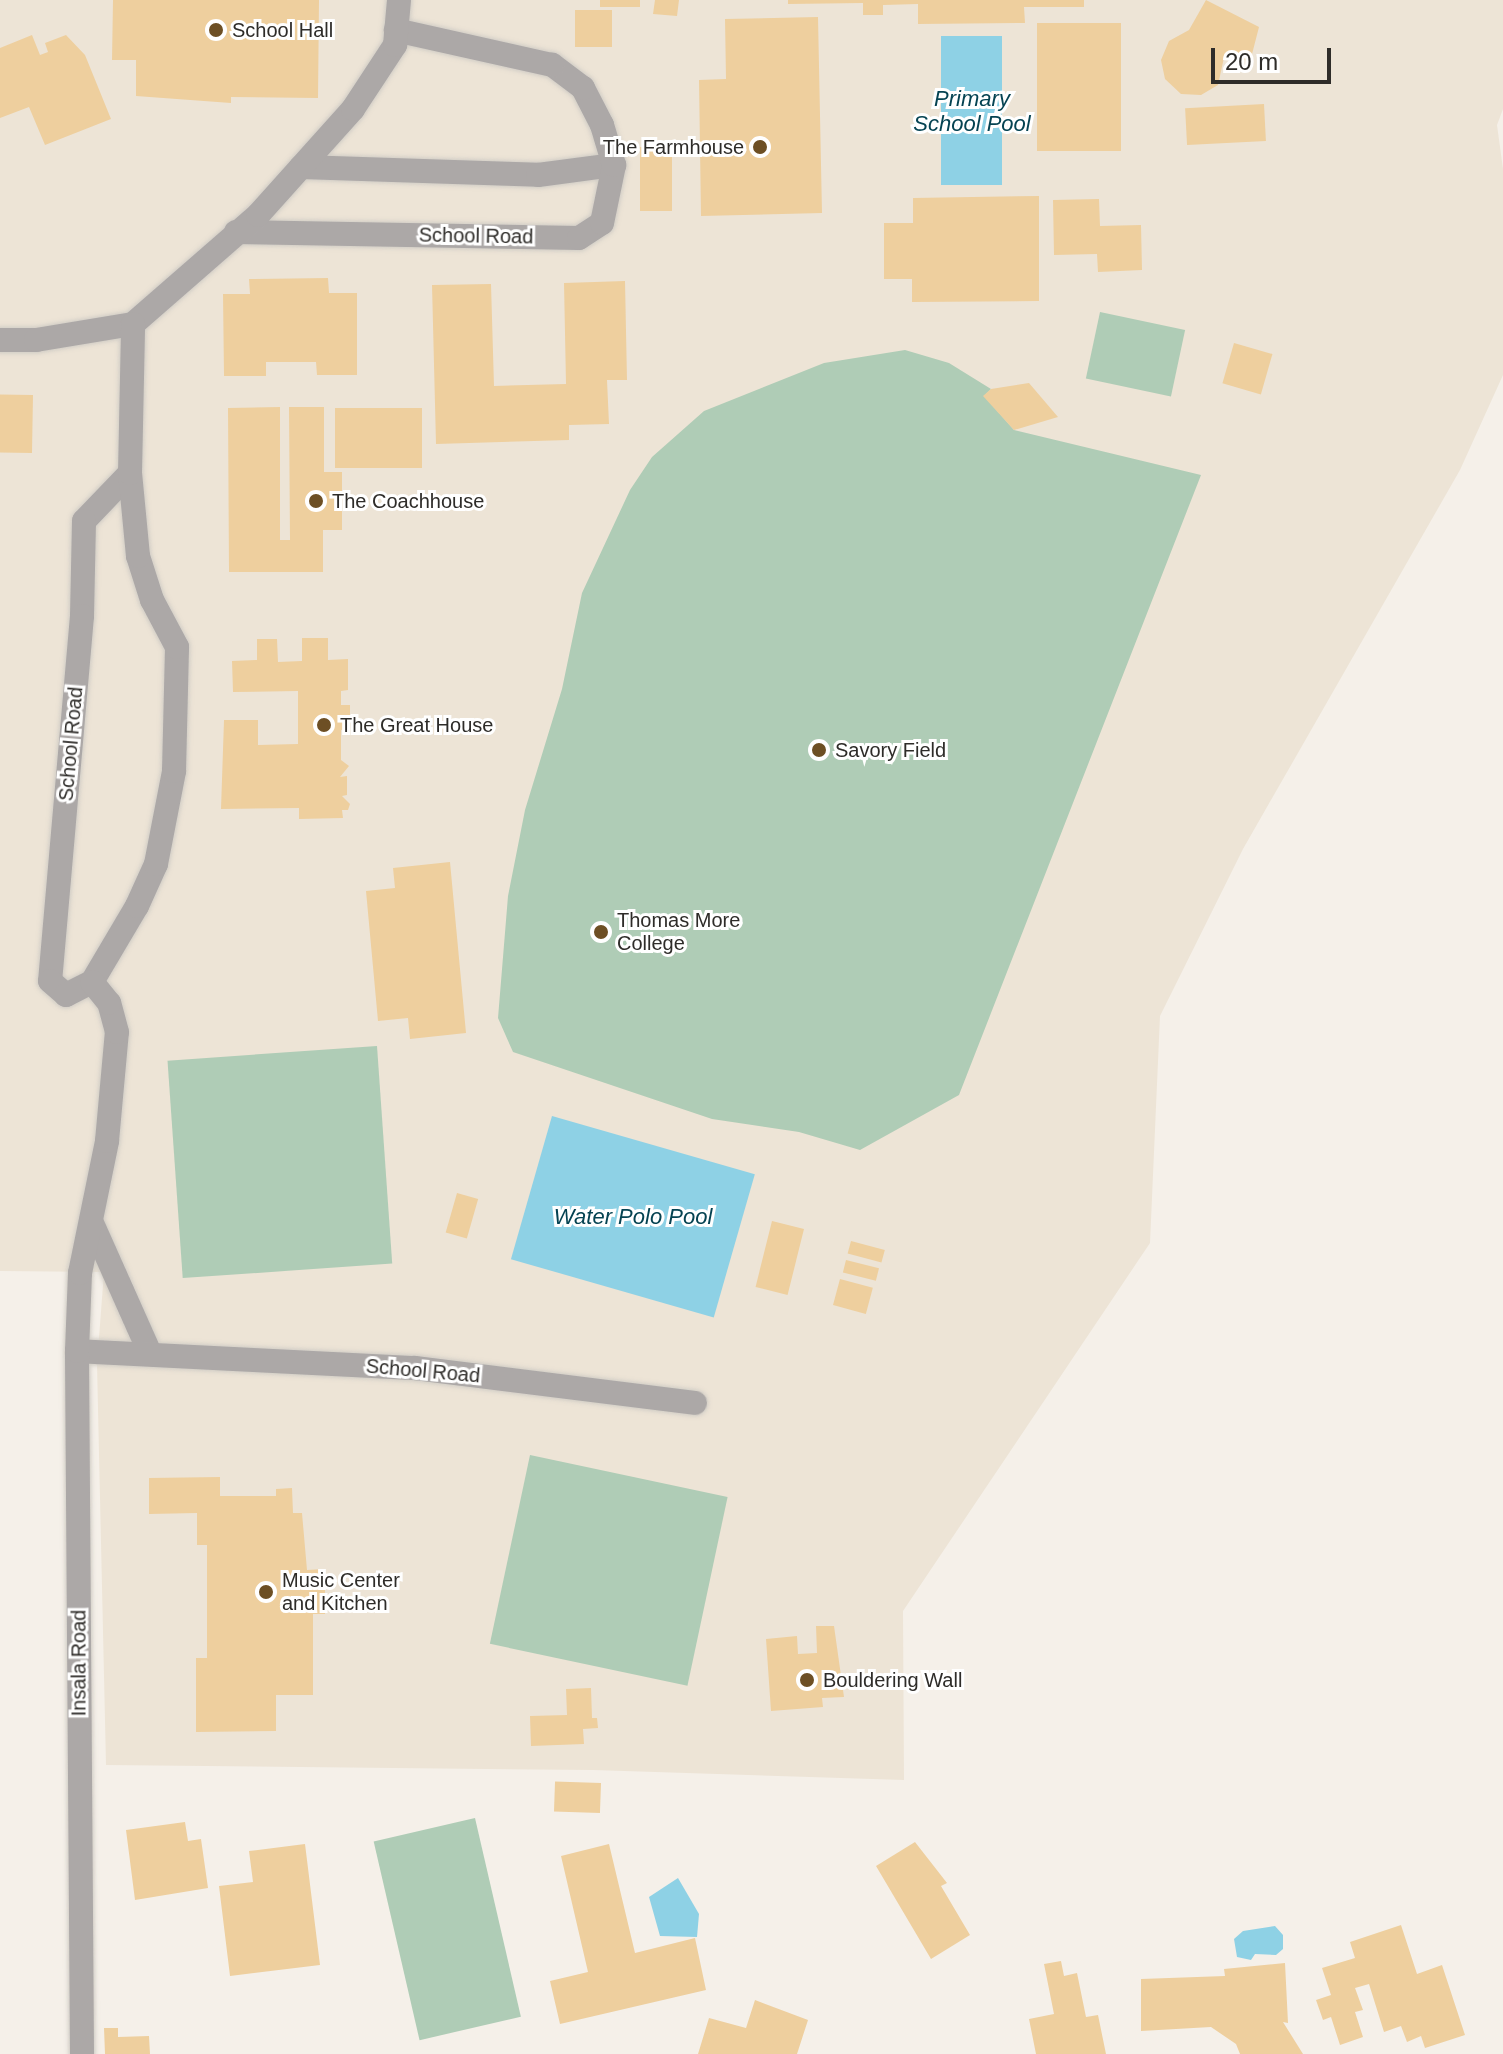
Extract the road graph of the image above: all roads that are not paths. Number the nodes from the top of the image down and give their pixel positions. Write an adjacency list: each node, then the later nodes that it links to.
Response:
1 (399, 0): 2 (street)
2 (396, 30): 3 (street, School Road); 4 (street)
3 (614, 165): 4 (street); 5 (street, School Road)
4 (301, 167): 5 (street)
5 (236, 232): 6 (street)
6 (133, 324): 7 (street); 8 (street)
7 (0, 340)
8 (130, 473): 9 (street); 9 (street, School Road)
9 (92, 982): 10 (street)
10 (92, 1223): 11 (street, Insala Road); 12 (street)
11 (77, 1351): 12 (street, School Road); 14 (street, Insala Road)
12 (150, 1353): 13 (street, School Road)
13 (695, 1403)
14 (82, 2054)

